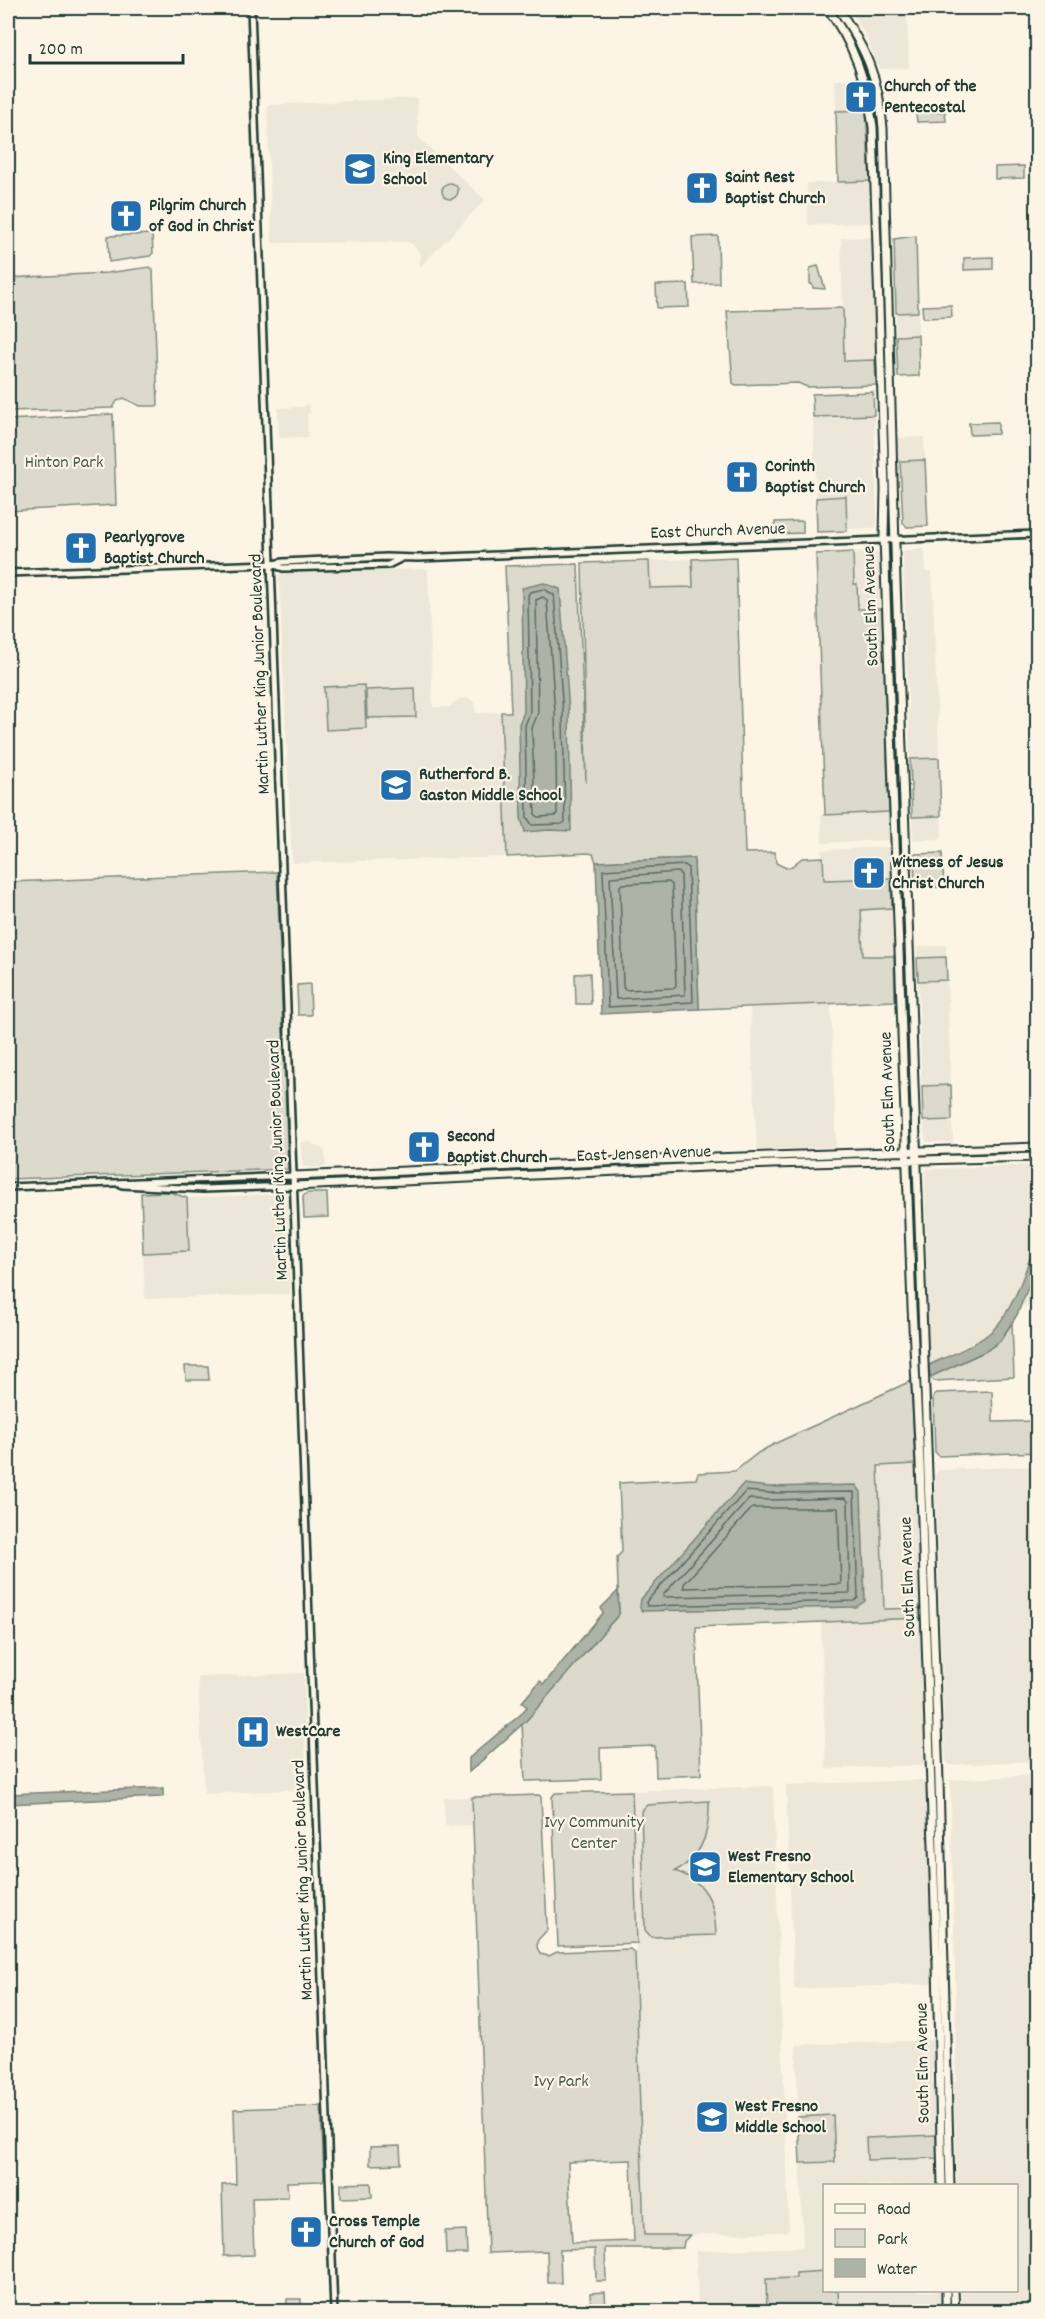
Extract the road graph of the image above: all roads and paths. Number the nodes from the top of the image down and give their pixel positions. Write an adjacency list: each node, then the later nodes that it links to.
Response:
1 (251, 8): 7 (street, Martin Luther King Junior Boulevard)
2 (827, 8): 5 (main road, South Elm Avenue)
3 (838, 8): 6 (main road, South Elm Avenue)
4 (1038, 534): 6 (street, East Church Avenue)
5 (885, 538): 6 (street, East Church Avenue); 7 (street, East Church Avenue); 10 (main road, South Elm Avenue)
6 (894, 538): 11 (main road, South Elm Avenue)
7 (273, 564): 8 (street, East Church Avenue); 16 (street, Martin Luther King Junior Boulevard)
8 (8, 573)
9 (1038, 1149): 11 (main road, East Jensen Avenue); 12 (main road)
10 (907, 1152): 11 (main road, East Jensen Avenue); 14 (main road, South Elm Avenue); 16 (main road, East Jensen Avenue)
11 (916, 1152): 15 (main road, South Elm Avenue)
12 (1029, 1157): 13 (main road, East Jensen Avenue); 15 (main road, East Jensen Avenue)
13 (1038, 1157)
14 (907, 1161): 15 (main road, East Jensen Avenue); 18 (main road, East Jensen Avenue); 20 (main road, South Elm Avenue)
15 (917, 1161): 20 (main road, South Elm Avenue)
16 (294, 1176): 17 (street, East Jensen Avenue); 18 (street, Martin Luther King Junior Boulevard)
17 (107, 1183): 18 (street, East Jensen Avenue); 19 (street, East Jensen Avenue)
18 (295, 1186): 25 (street, Martin Luther King Junior Boulevard)
19 (8, 1187)
20 (943, 2062): 21 (main road, South Elm Avenue); 22 (main road, South Elm Avenue)
21 (942, 2184)
22 (950, 2184)
23 (946, 2292): 26 (main road)
24 (954, 2292): 27 (main road)
25 (334, 2312)
26 (946, 2312)
27 (954, 2312)

